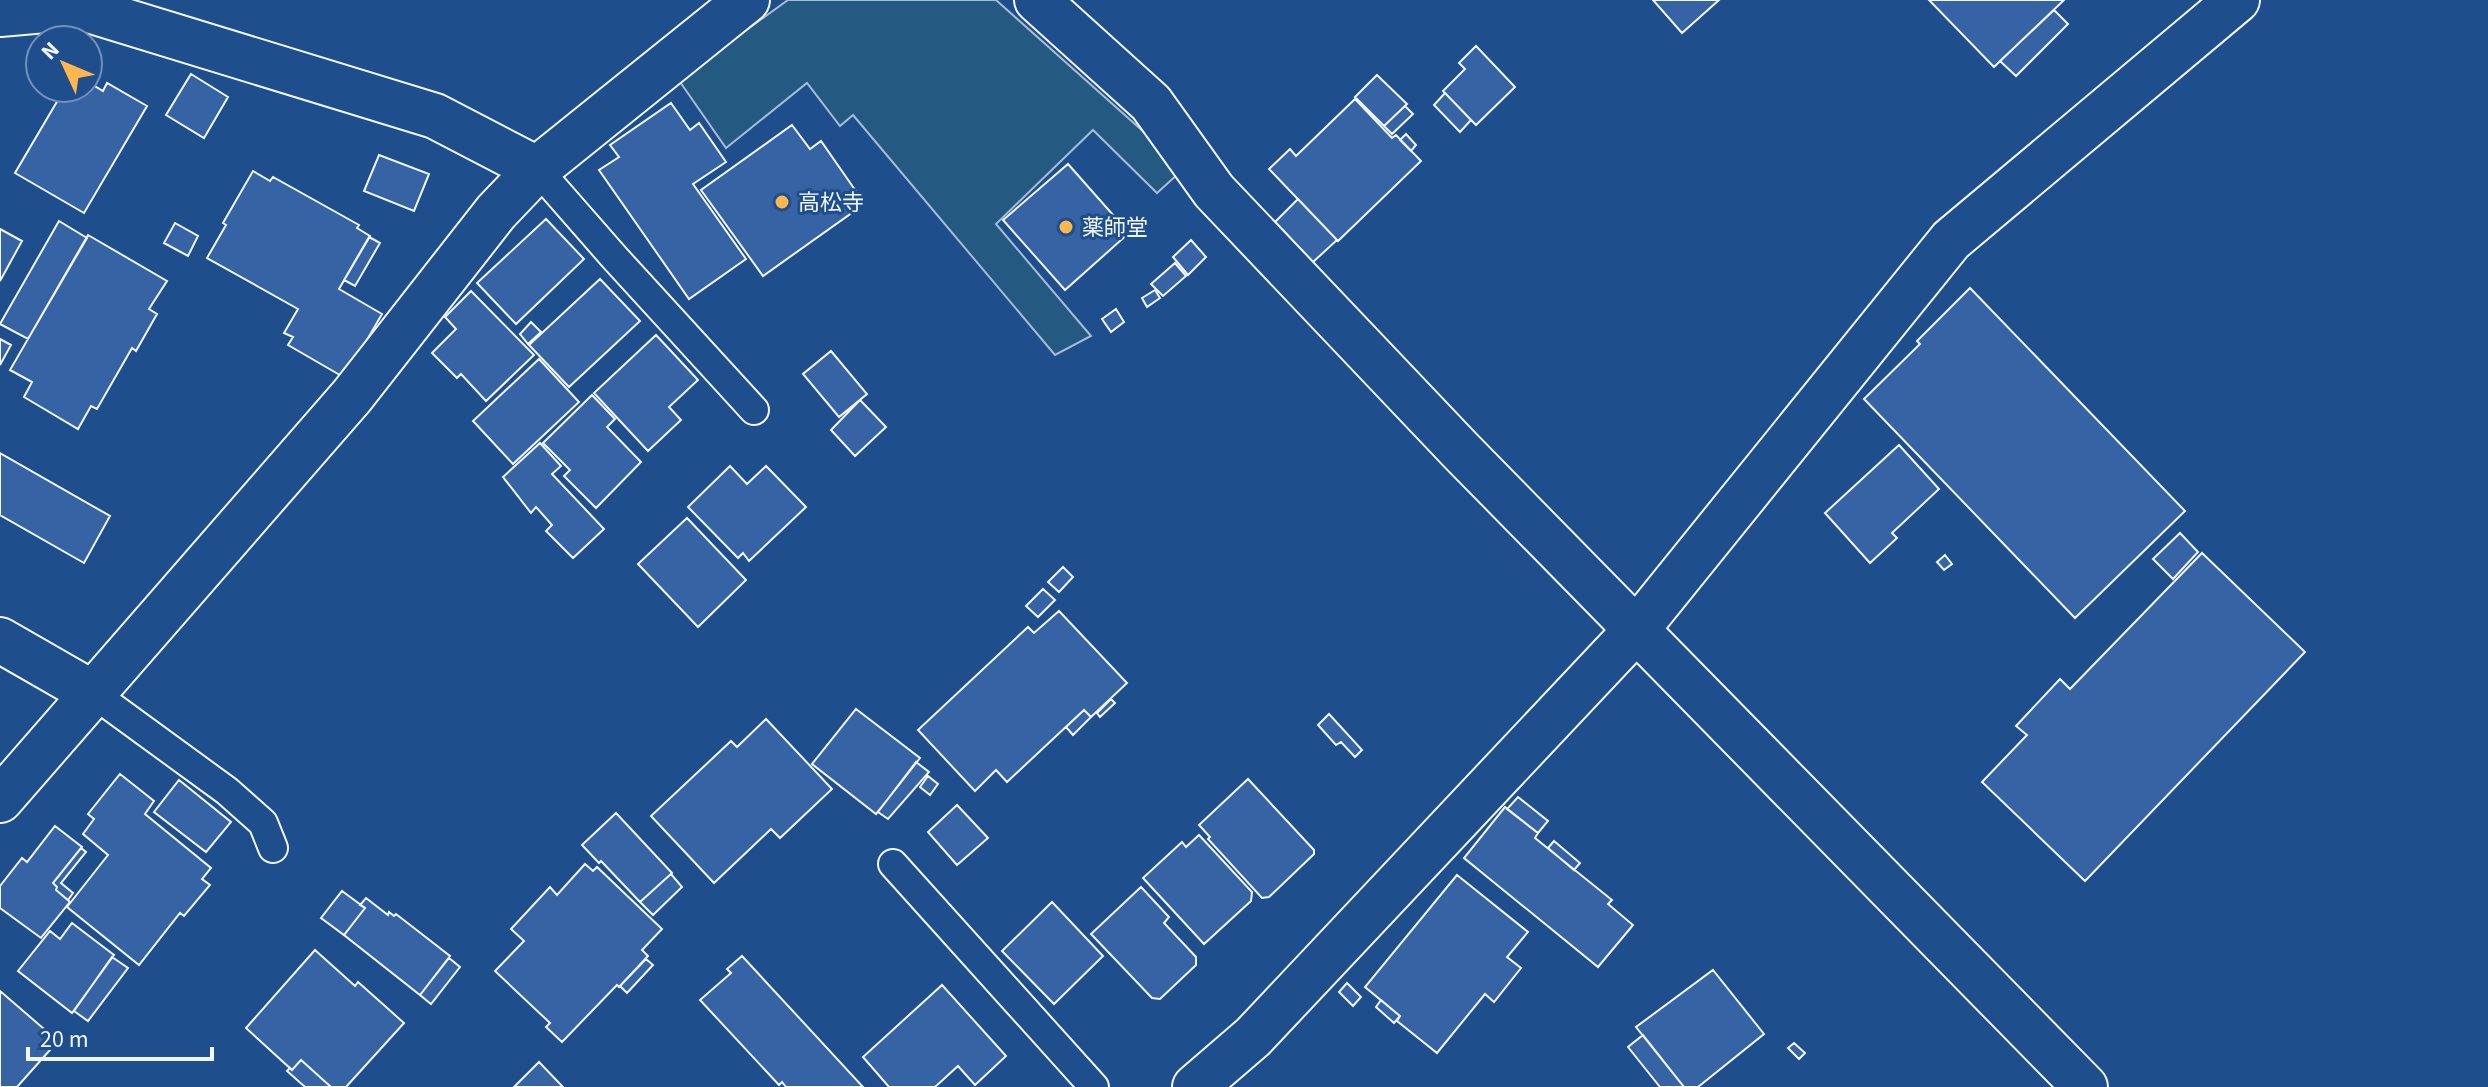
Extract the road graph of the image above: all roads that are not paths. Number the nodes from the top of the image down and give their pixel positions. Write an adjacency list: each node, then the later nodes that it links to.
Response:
1 (747, 0): 5 (street)
2 (1037, 0): 7 (street)
3 (2237, 0): 7 (street)
4 (0, 14): 5 (street)
5 (537, 169): 6 (lane); 9 (street)
6 (754, 410)
7 (1637, 629): 14 (street); 15 (street)
8 (0, 640): 9 (street)
9 (94, 694): 10 (street); 11 (lane)
10 (0, 800)
11 (273, 848)
12 (893, 864): 13 (lane)
13 (1094, 1087)
14 (1195, 1087)
15 (2085, 1087)

